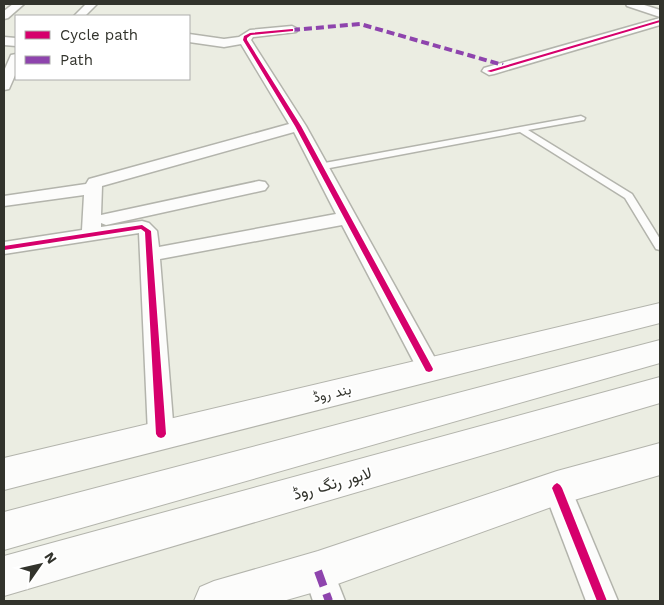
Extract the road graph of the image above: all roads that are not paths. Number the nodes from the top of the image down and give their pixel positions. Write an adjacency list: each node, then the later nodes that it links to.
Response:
1 (19, 4): 6 (street)
2 (92, 4): 5 (street)
3 (631, 4): 4 (street)
4 (660, 14)
5 (81, 15)
6 (4, 16)
7 (660, 21): 12 (street)
8 (292, 30): 10 (street)
9 (190, 38): 10 (street)
10 (245, 40): 15 (street)
11 (15, 60): 13 (street)
12 (489, 71)
13 (4, 86)
14 (581, 118): 16 (lane)
15 (298, 126): 17 (street); 19 (street)
16 (521, 129): 17 (lane); 23 (lane)
17 (319, 167): 21 (street)
18 (259, 186): 22 (street)
19 (93, 188): 20 (street); 22 (street)
20 (4, 201)
21 (347, 218): 25 (street); 28 (street)
22 (91, 229): 24 (street); 25 (street)
23 (660, 247)
24 (4, 248)
25 (149, 255): 30 (street)
26 (660, 313): 28 (main road, بند روڈ)
27 (660, 351): 34 (main road)
28 (430, 369): 30 (main road, بند روڈ)
29 (660, 390): 35 (main road, لاہور رنگ روڈ)
30 (161, 434): 32 (main road, بند روڈ)
31 (660, 459): 33 (main road)
32 (4, 474)
33 (557, 488): 36 (main road); 38 (street)
34 (4, 532)
35 (4, 576)
36 (323, 586): 37 (main road)
37 (214, 601)
38 (602, 601)

